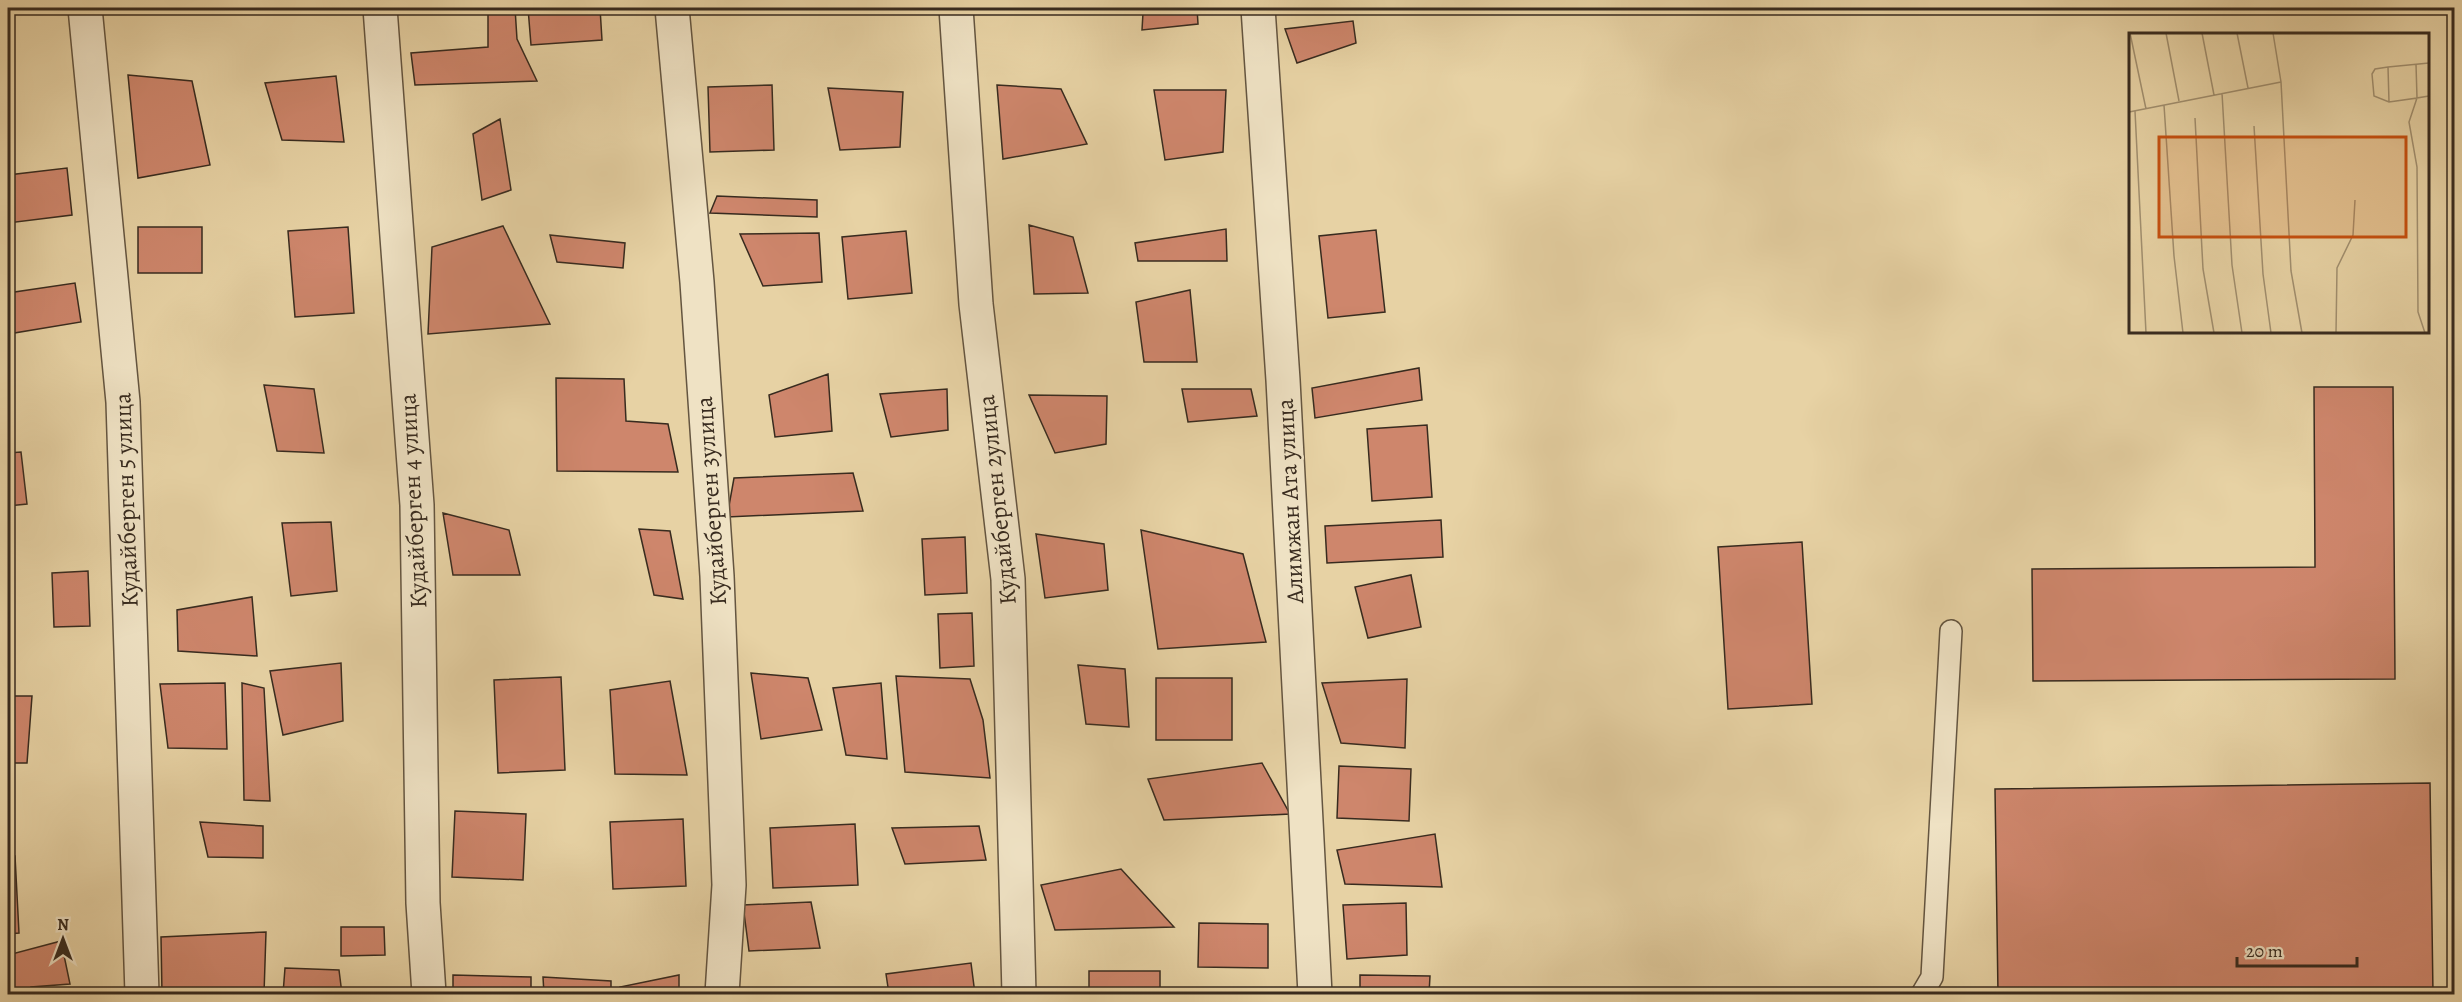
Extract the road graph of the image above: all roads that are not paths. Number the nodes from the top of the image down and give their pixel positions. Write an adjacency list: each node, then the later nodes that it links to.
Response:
1 (85, 8): 7 (street, Кудайберген 5 улица)
2 (380, 8): 8 (street, Кудайберген 4 улица)
3 (672, 8): 9 (street, Кудайберген 3улица)
4 (956, 8): 10 (street, Кудайберген 2улица)
5 (1258, 8): 11 (street, Алимжан Ата улица)
6 (1951, 631): 12 (lane)
7 (142, 994)
8 (429, 994)
9 (722, 994)
10 (1019, 994)
11 (1316, 994)
12 (1922, 994)

